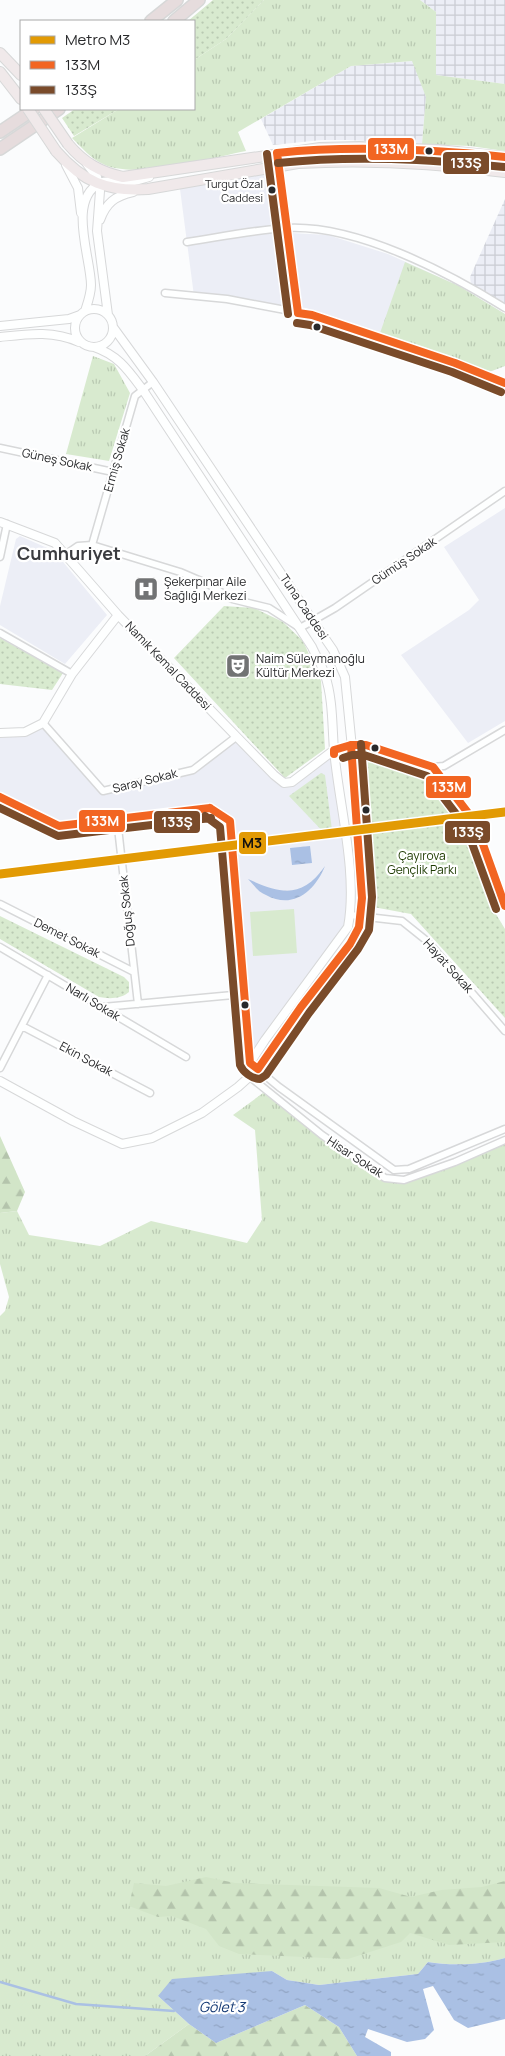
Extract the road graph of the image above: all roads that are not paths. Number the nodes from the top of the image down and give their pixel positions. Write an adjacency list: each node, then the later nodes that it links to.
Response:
1 (177, 0): 3 (highway)
2 (199, 0): 4 (highway)
3 (152, 20)
4 (175, 20)
5 (0, 53): 7 (main road)
6 (0, 72): 8 (main road)
7 (20, 74)
8 (20, 97)
9 (29, 110): 15 (main road, bridge)
10 (33, 110): 13 (highway)
11 (45, 110): 18 (main road, bridge)
12 (58, 110): 14 (highway)
13 (0, 132)
14 (0, 149)
15 (56, 151): 22 (main road); 24 (street)
16 (277, 153): 17 (main road); 19 (street); 21 (main road)
17 (505, 157)
18 (85, 162): 21 (main road); 22 (street)
19 (279, 166): 20 (main road); 23 (main road); 25 (street)
20 (505, 172)
21 (158, 173): 22 (street)
22 (99, 184): 23 (main road); 24 (street); 26 (street)
23 (148, 189): 26 (street)
24 (83, 227): 30 (street)
25 (286, 228): 27 (street); 29 (street); 31 (street)
26 (98, 239): 32 (street)
27 (188, 242)
28 (165, 293): 31 (street)
29 (505, 308)
30 (82, 313): 32 (street); 33 (street); 36 (street)
31 (298, 313): 39 (street)
32 (108, 315): 34 (street)
33 (0, 326)
34 (113, 327): 37 (street); 38 (street, Tuna Caddesi)
35 (0, 336): 36 (street)
36 (82, 343): 37 (street)
37 (94, 347): 40 (street, Tuna Caddesi)
38 (153, 382): 40 (street, Ermiş Sokak); 49 (street, Tuna Caddesi)
39 (505, 383)
40 (142, 390): 42 (street, Ermiş Sokak); 50 (street, Tuna Caddesi)
41 (0, 448): 42 (street, Güneş Sokak)
42 (113, 472): 45 (street, Ermiş Sokak)
43 (505, 491): 49 (street, Gümüş Sokak)
44 (3, 523): 46 (street, Namık Kemal Caddesi); 47 (street)
45 (92, 545): 46 (street); 50 (street)
46 (65, 555): 48 (street, Namık Kemal Caddesi)
47 (0, 557)
48 (118, 615): 52 (street); 56 (street, Namık Kemal Caddesi)
49 (313, 621): 50 (street, Gümüş Sokak); 57 (street, Tuna Caddesi)
50 (300, 628): 58 (street, Tuna Caddesi)
51 (0, 633): 52 (street)
52 (72, 674): 53 (street)
53 (43, 723): 55 (street); 56 (street, Saray Sokak)
54 (505, 730): 59 (street)
55 (0, 733)
56 (236, 737): 58 (street, Namık Kemal Caddesi)
57 (351, 745): 58 (street); 59 (street); 65 (street, Tuna Caddesi)
58 (334, 750): 64 (street, Tuna Caddesi)
59 (433, 768): 63 (street)
60 (0, 797): 61 (street)
61 (117, 819): 67 (street, Doğuş Sokak); 69 (street)
62 (0, 904): 67 (street, Demet Sokak)
63 (505, 906)
64 (350, 916): 65 (street, Hayat Sokak); 75 (street, Tuna Caddesi)
65 (360, 917): 73 (street, Hayat Sokak); 77 (street, Tuna Caddesi)
66 (0, 947): 68 (street, Narlı Sokak)
67 (134, 972): 70 (street, Doğuş Sokak)
68 (48, 975): 71 (street, Narlı Sokak); 72 (street)
69 (244, 994): 70 (street); 75 (street)
70 (138, 1004): 71 (street)
71 (102, 1007): 74 (street, Narlı Sokak)
72 (22, 1026): 76 (street); 80 (street, Ekin Sokak)
73 (505, 1031)
74 (186, 1057)
75 (250, 1063): 77 (street, Hisar Sokak); 78 (street)
76 (0, 1068)
77 (258, 1069): 78 (street, Tuna Caddesi); 81 (street, Hisar Sokak)
78 (250, 1076): 79 (street, Tuna Caddesi); 82 (street, Hisar Sokak)
79 (0, 1081)
80 (150, 1093)
81 (505, 1129)
82 (505, 1140)

